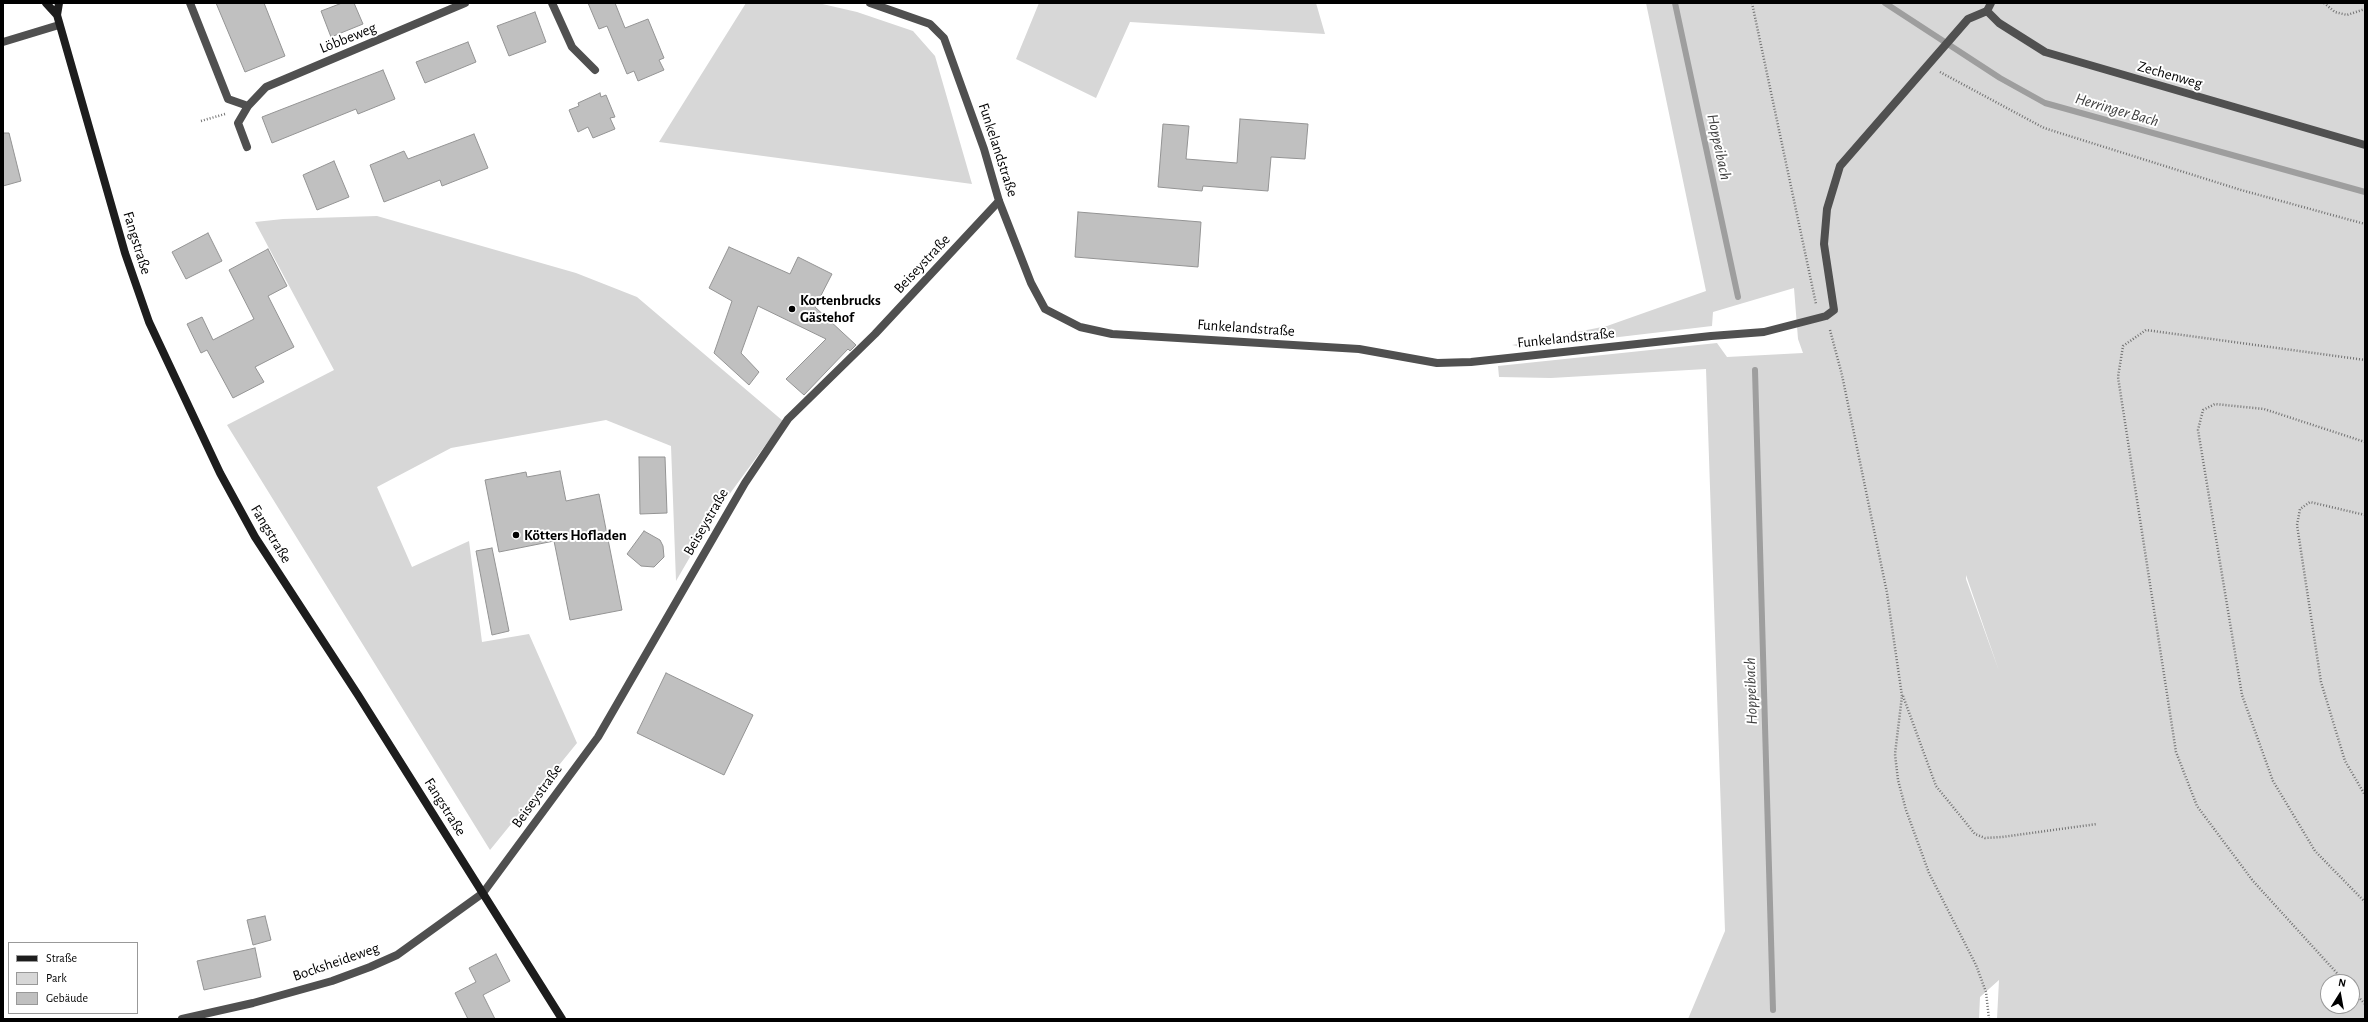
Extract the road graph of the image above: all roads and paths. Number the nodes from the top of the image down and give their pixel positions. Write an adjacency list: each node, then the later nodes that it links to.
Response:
1 (46, 3): 12 (main road, Fangstraße)
2 (59, 3): 12 (main road, Fangstraße)
3 (190, 3): 17 (street)
4 (465, 3): 17 (street, Löbbeweg)
5 (552, 3): 16 (street)
6 (870, 3): 20 (street, Funkelandstraße)
7 (1752, 3): 22 (path)
8 (1991, 3): 11 (street)
9 (2324, 3): 10 (path)
10 (2365, 9)
11 (1987, 11): 15 (street); 18 (street, Zechenweg)
12 (57, 15): 13 (main road, Fangstraße)
13 (60, 25): 14 (street); 29 (main road, Fangstraße)
14 (3, 42)
15 (1928, 64): 21 (path); 22 (street)
16 (595, 70)
17 (248, 106): 19 (street, Löbbeweg)
18 (2365, 145)
19 (246, 147)
20 (999, 202): 22 (street, Funkelandstraße); 29 (street, Beiseystraße)
21 (2365, 224)
22 (1822, 317): 26 (path)
23 (2365, 360): 31 (path)
24 (2365, 442): 30 (path)
25 (2365, 515): 27 (path)
26 (1902, 696): 28 (path); 34 (path)
27 (2365, 795)
28 (2097, 824)
29 (483, 893): 32 (street, Bocksheideweg); 33 (main road, Fangstraße)
30 (2365, 902)
31 (2338, 974)
32 (182, 1019)
33 (562, 1019)
34 (1989, 1019)

